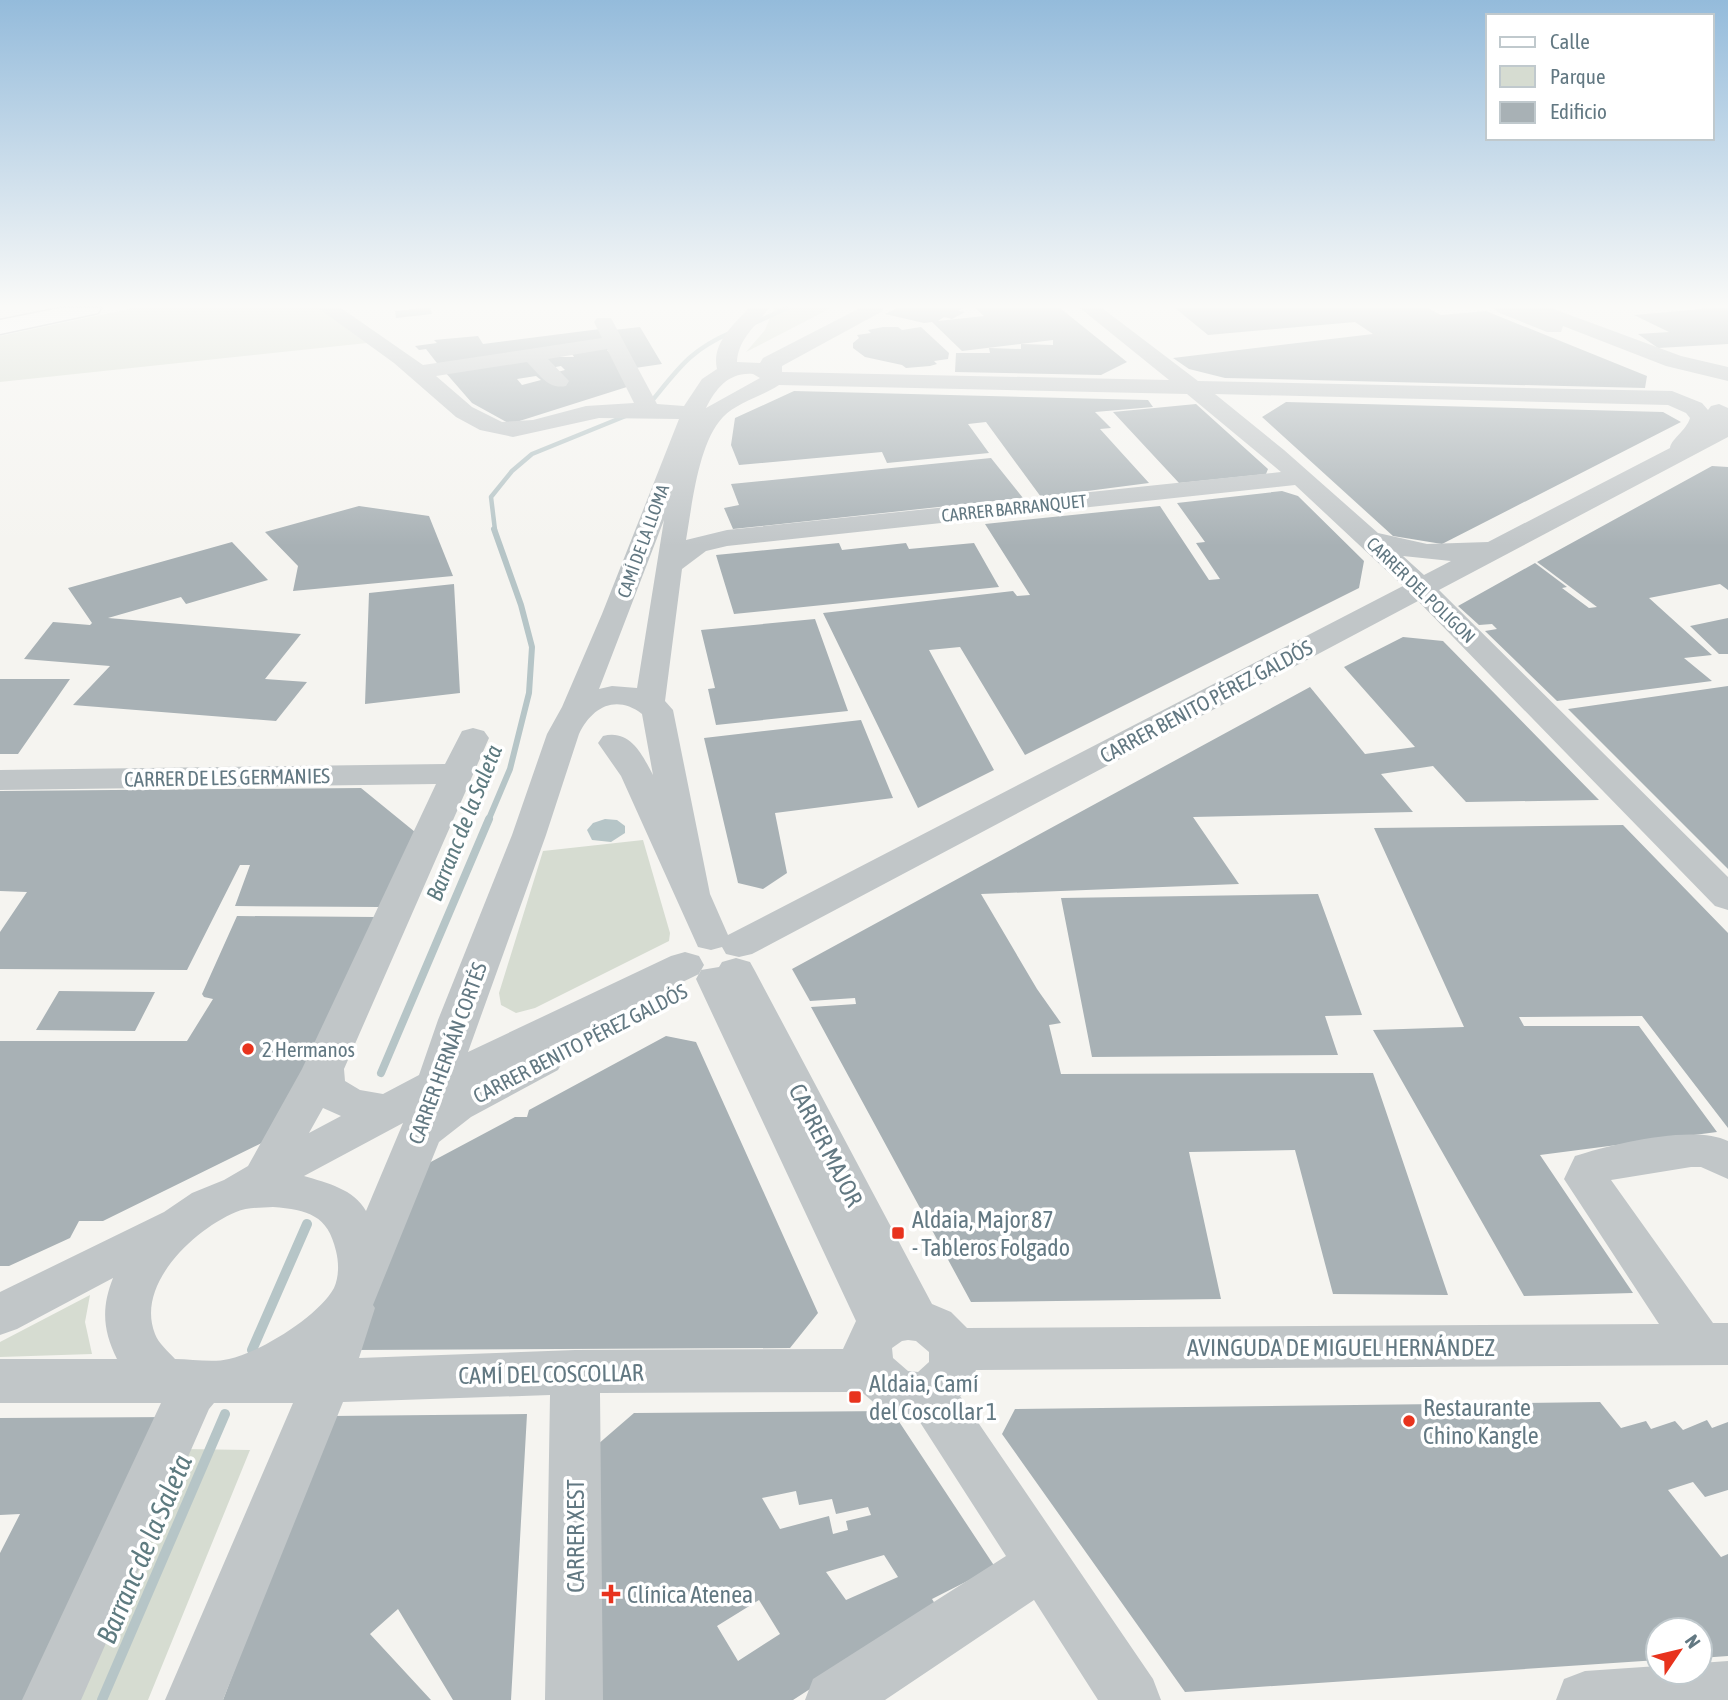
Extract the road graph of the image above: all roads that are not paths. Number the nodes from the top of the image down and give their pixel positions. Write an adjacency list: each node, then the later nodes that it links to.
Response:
1 (434, 387): 13 (street)
2 (637, 387): 13 (street)
3 (707, 387): 15 (street, CAMÍ DE LA LLOMA)
4 (729, 387): 5 (street)
5 (750, 387)
6 (755, 387): 21 (street, CAMÍ DE LA LLOMA)
7 (1194, 387): 16 (street, CARRER DEL POLIGON)
8 (1207, 387): 11 (street)
9 (1673, 387): 12 (street)
10 (1704, 387): 14 (street)
11 (1271, 389): 12 (street); 16 (street)
12 (1672, 398): 19 (street, CARRER BENITO PÉREZ GALDÓS)
13 (648, 409): 15 (street)
14 (1724, 413): 19 (street, CARRER BENITO PÉREZ GALDÓS)
15 (693, 414): 30 (street, CAMÍ DE LA LLOMA)
16 (1236, 423): 20 (street, CARRER DEL POLIGON)
17 (1728, 442): 19 (street, CARRER BENITO PÉREZ GALDÓS)
18 (1728, 455): 19 (street)
19 (1672, 456): 24 (street, CARRER BENITO PÉREZ GALDÓS)
20 (1301, 477): 22 (street, CARRER DEL POLIGON); 23 (street, CARRER BARRANQUET)
21 (678, 520): 23 (street, CARRER BARRANQUET); 25 (street, CAMÍ DE LA LLOMA)
22 (1366, 537): 24 (street); 26 (street, CARRER DEL POLIGON)
23 (727, 538): 25 (street, CARRER BARRANQUET)
24 (1508, 543): 26 (street, CARRER BENITO PÉREZ GALDÓS)
25 (670, 565): 29 (street, CAMÍ DE LA LLOMA)
26 (1422, 590): 27 (street, CARRER BENITO PÉREZ GALDÓS); 28 (street, CARRER DEL POLIGON)
27 (1365, 618): 28 (street); 36 (street, CARRER BENITO PÉREZ GALDÓS)
28 (1467, 635): 35 (street, CARRER DEL POLIGON)
29 (654, 710): 30 (street); 30 (street); 34 (street, CAMÍ DE LA LLOMA)
30 (589, 729): 34 (street, CAMÍ DE LA LLOMA); 37 (street, CARRER HERNÁN CORTÉS)
31 (473, 738): 32 (street)
32 (455, 775): 33 (street, CARRER DE LES GERMANIES); 39 (street)
33 (0, 780)
34 (693, 893): 36 (street, CAMÍ DE LA LLOMA)
35 (1728, 898)
36 (715, 963): 38 (street, CARRER BENITO PÉREZ GALDÓS); 41 (street, CARRER BENITO PÉREZ GALDÓS); 49 (street, CARRER MAJOR)
37 (457, 1020): 38 (street, CARRER BENITO PÉREZ GALDÓS); 40 (street, CARRER HERNÁN CORTÉS)
38 (514, 1049): 40 (street, CARRER BENITO PÉREZ GALDÓS)
39 (323, 1069): 41 (street, CARRER HERNÁN CORTÉS); 43 (street)
40 (439, 1083): 41 (street, CARRER HERNÁN CORTÉS)
41 (406, 1122): 43 (street, CARRER BENITO PÉREZ GALDÓS); 45 (street, CARRER HERNÁN CORTÉS)
42 (1728, 1163): 50 (street)
43 (248, 1186): 44 (street); 45 (street)
44 (185, 1220): 46 (street); 54 (street)
45 (360, 1281): 54 (street, CAMÍ DEL COSCOLLAR); 55 (street, CARRER HERNÁN CORTÉS)
46 (58, 1284): 47 (street); 48 (street)
47 (0, 1300)
48 (0, 1315)
49 (889, 1337): 51 (street); 51 (street, CARRER MAJOR); 52 (street, CAMÍ DEL COSCOLLAR)
50 (1714, 1344): 51 (street, AVINGUDA DE MIGUEL HERNÁNDEZ)
51 (941, 1370): 56 (street)
52 (575, 1371): 55 (street, CAMÍ DEL COSCOLLAR); 60 (street, CARRER XEST)
53 (0, 1381): 54 (street, CAMÍ DEL COSCOLLAR)
54 (199, 1381): 55 (street, CAMÍ DEL COSCOLLAR); 58 (street)
55 (327, 1381): 59 (street, CARRER HERNÁN CORTÉS)
56 (1043, 1566): 61 (street); 62 (street)
57 (1728, 1690): 63 (street)
58 (51, 1700)
59 (194, 1700)
60 (574, 1700)
61 (834, 1700)
62 (1132, 1700)
63 (1585, 1700)

